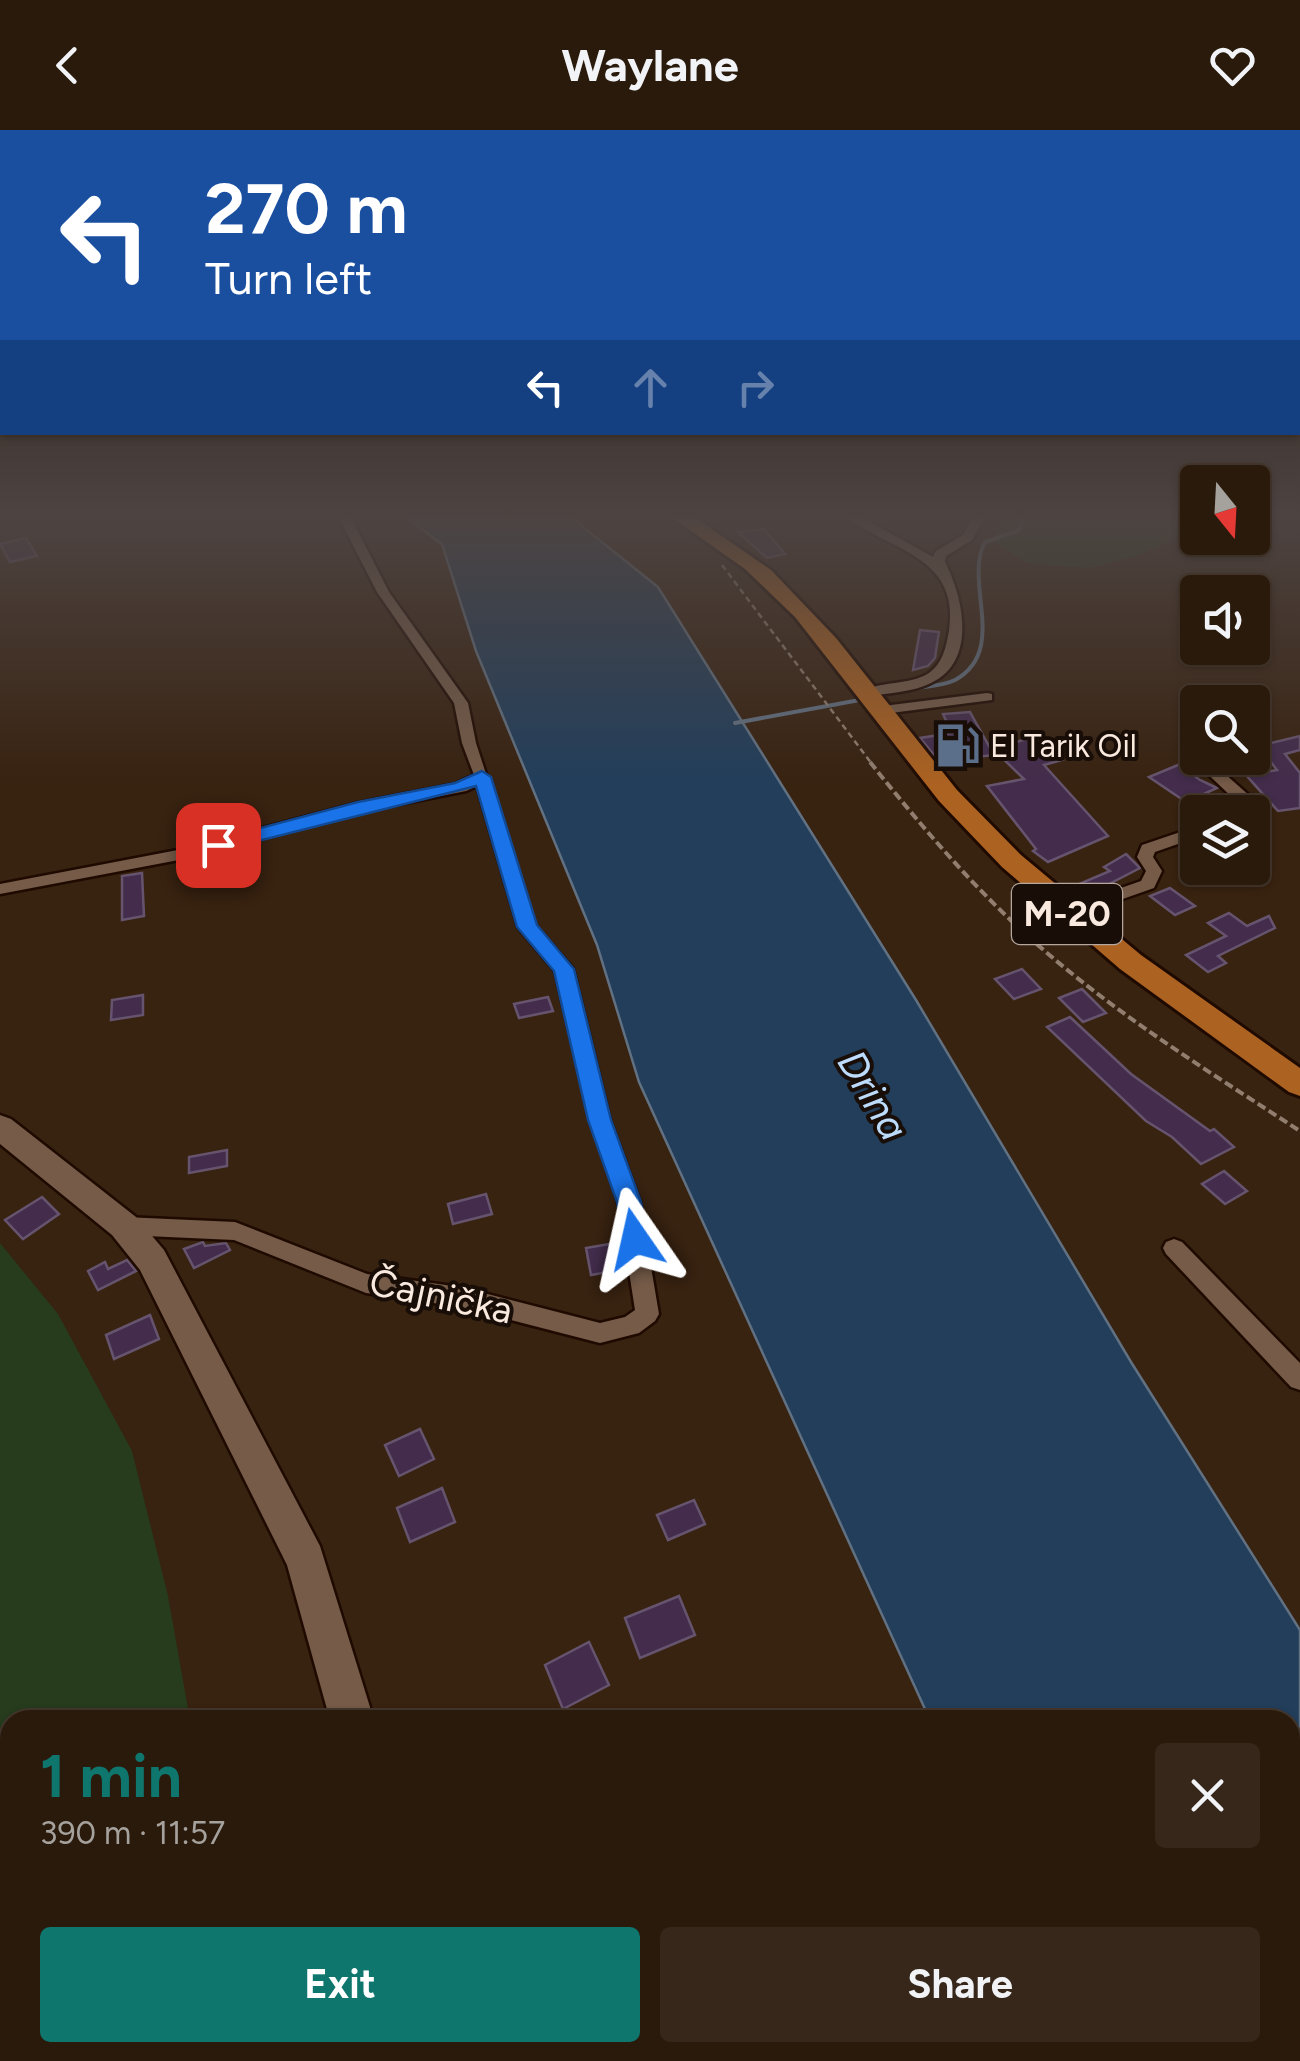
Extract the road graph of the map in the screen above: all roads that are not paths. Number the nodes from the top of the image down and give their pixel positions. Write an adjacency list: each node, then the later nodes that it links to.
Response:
1 (391, 604): 7 (street)
2 (792, 604): 5 (main road, M-20)
3 (955, 604): 5 (street)
4 (987, 696): 5 (street)
5 (874, 698): 11 (main road, M-20)
6 (1217, 775): 8 (street)
7 (482, 777): 10 (street); 14 (street, Čajnička)
8 (1239, 795)
9 (1180, 838): 11 (street)
10 (0, 889)
11 (1066, 913): 12 (main road, M-20)
12 (1300, 1084)
13 (0, 1127): 14 (main road)
14 (124, 1226): 17 (main road)
15 (1174, 1248): 16 (street)
16 (1300, 1379)
17 (349, 1710)

